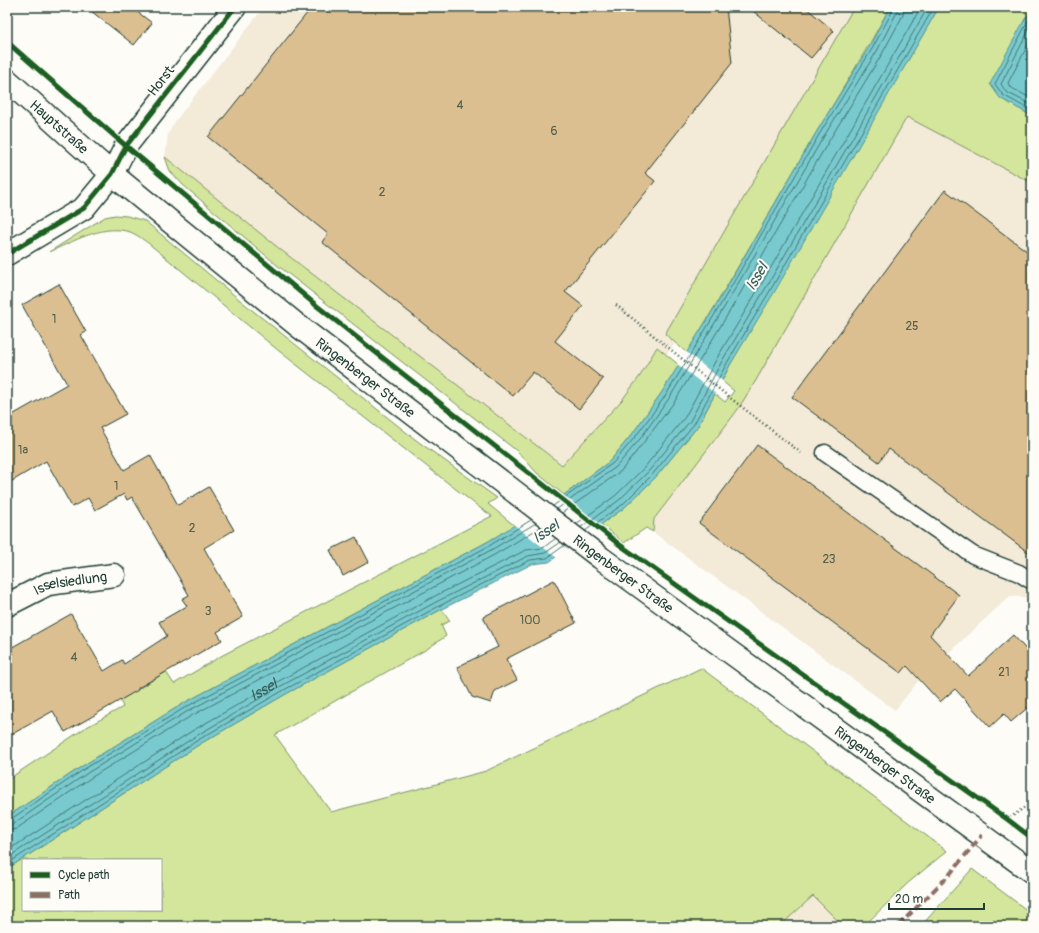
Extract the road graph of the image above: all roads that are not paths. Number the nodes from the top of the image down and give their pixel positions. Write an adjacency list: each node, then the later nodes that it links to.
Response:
1 (235, 7): 3 (main road, Horst)
2 (7, 80): 3 (main road, Hauptstraße)
3 (112, 174): 4 (main road, Horst); 9 (main road, Ringenberger Straße)
4 (7, 254)
5 (825, 453): 7 (lane)
6 (114, 575): 8 (main road, Isselsiedlung)
7 (1032, 581)
8 (7, 606)
9 (1032, 872)

